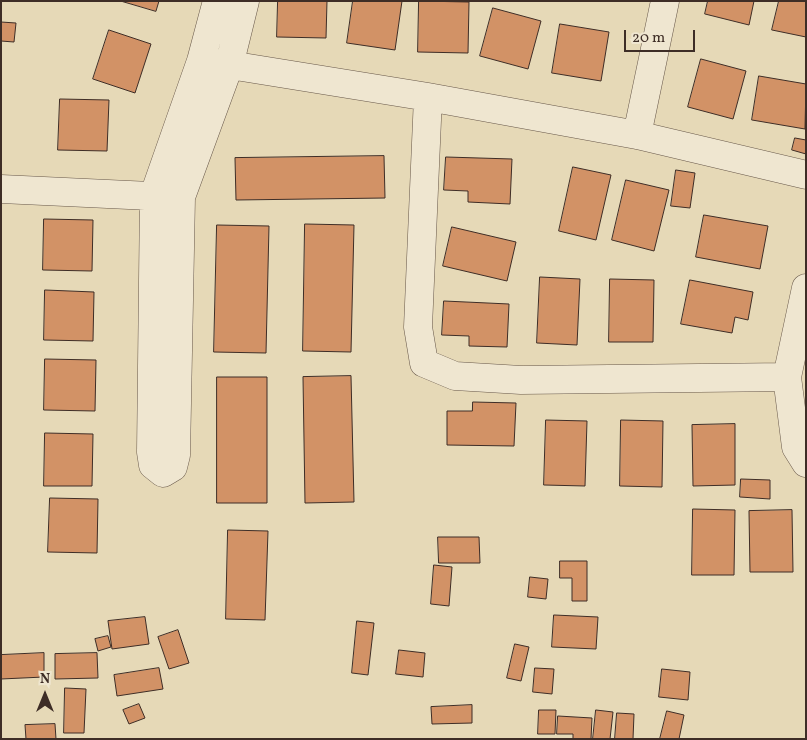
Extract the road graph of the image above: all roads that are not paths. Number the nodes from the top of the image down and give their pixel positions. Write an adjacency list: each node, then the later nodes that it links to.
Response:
1 (216, 1): 4 (street)
2 (245, 1): 5 (street)
3 (665, 1): 7 (street)
4 (201, 61): 5 (street); 10 (street)
5 (230, 66): 6 (street); 10 (street)
6 (428, 97): 7 (street); 12 (street)
7 (637, 135): 8 (street)
8 (806, 175)
9 (1, 189): 10 (street)
10 (168, 196): 10 (street)
11 (806, 288): 12 (street)
12 (787, 377): 13 (street)
13 (806, 463)

